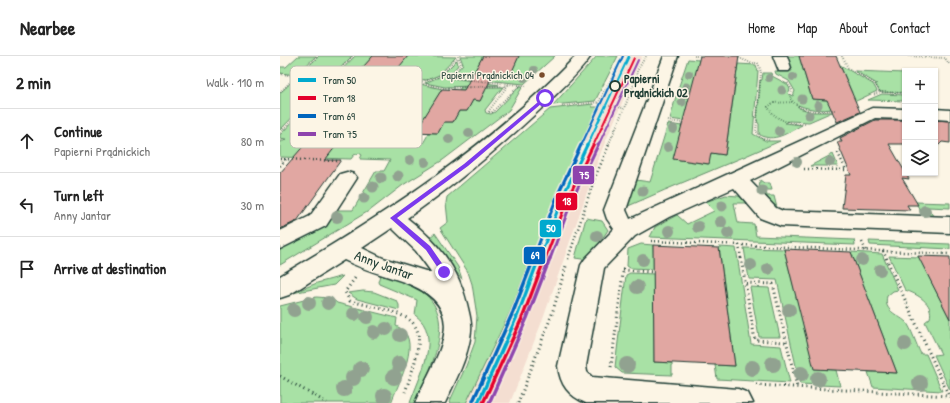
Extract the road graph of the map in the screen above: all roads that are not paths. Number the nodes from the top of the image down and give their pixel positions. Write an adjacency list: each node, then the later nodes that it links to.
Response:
1 (584, 56): 8 (street)
2 (671, 56): 10 (street)
3 (902, 114): 7 (street)
4 (938, 114): 5 (street)
5 (950, 115)
6 (345, 169): 11 (street)
7 (737, 179): 9 (street); 10 (street)
8 (393, 218): 12 (street); 14 (street)
9 (950, 225)
10 (636, 236): 15 (street)
11 (280, 241)
12 (344, 249): 13 (street); 14 (street, Anny Jantar)
13 (280, 288)
14 (456, 312): 16 (street)
15 (744, 394)
16 (430, 403)

